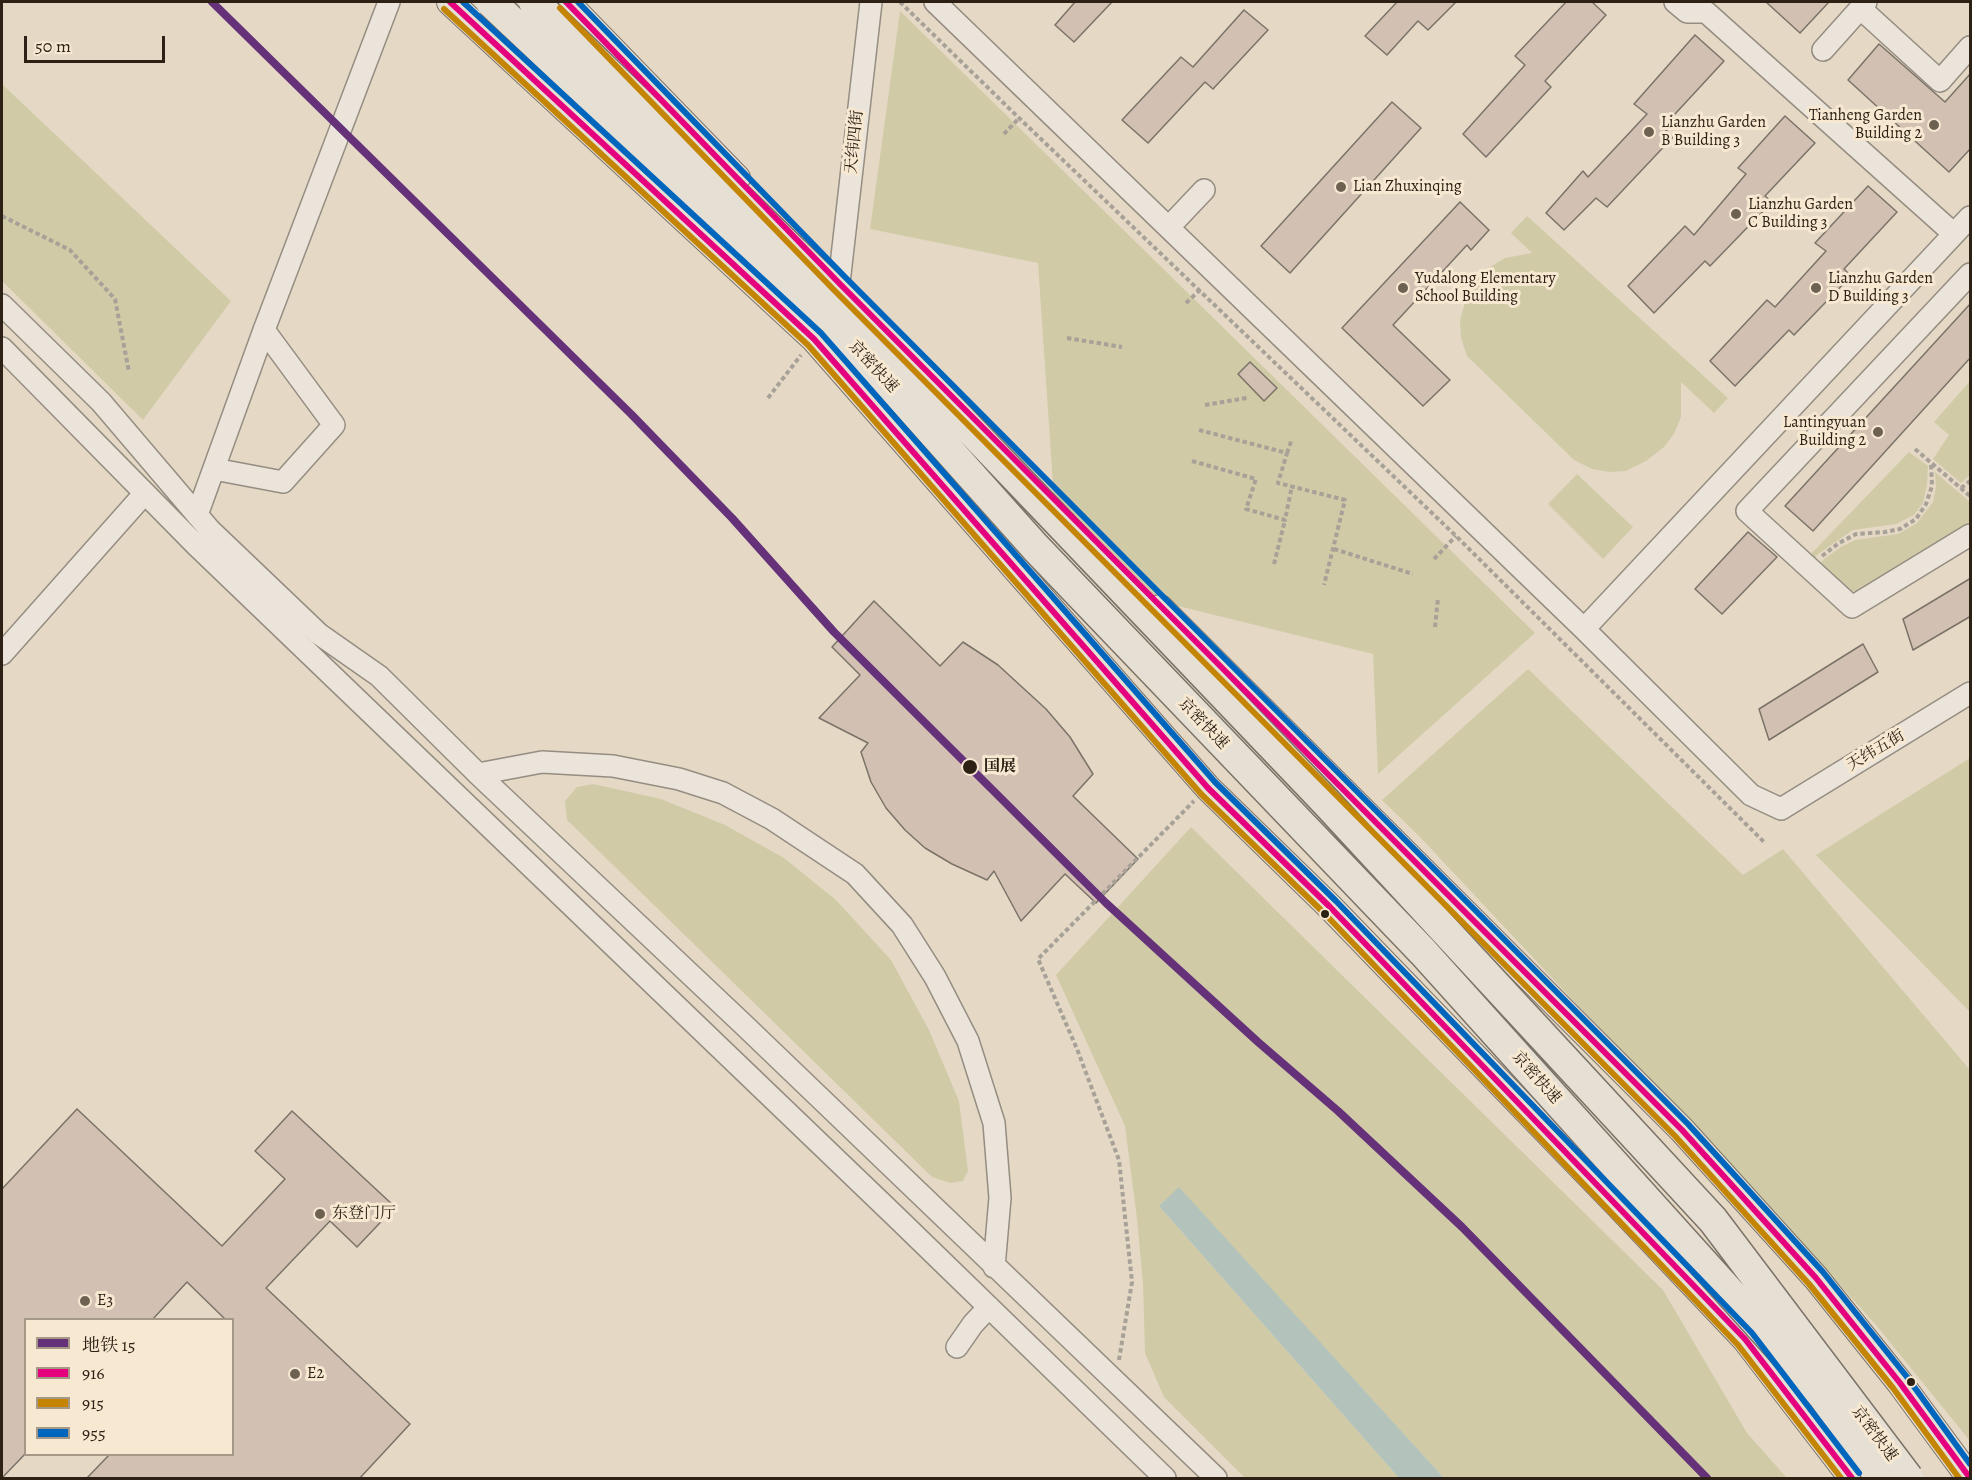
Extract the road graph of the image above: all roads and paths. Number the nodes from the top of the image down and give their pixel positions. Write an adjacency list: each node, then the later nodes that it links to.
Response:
1 (389, 2): 25 (street)
2 (450, 2): 60 (main road)
3 (491, 2): 69 (highway, 京密快速, bridge)
4 (534, 2): 70 (highway, 京密快速, bridge)
5 (566, 2): 21 (main road)
6 (871, 2): 21 (street, 天纬四街)
7 (900, 2): 13 (path)
8 (935, 2): 18 (street)
9 (1675, 2): 19 (street)
10 (1863, 5): 11 (street); 12 (street)
11 (1971, 47)
12 (1822, 50)
13 (1019, 118): 14 (path); 22 (path)
14 (1004, 134)
15 (1204, 190): 18 (street)
16 (2, 216): 29 (path)
17 (1971, 217): 19 (street)
18 (1169, 227): 56 (street)
19 (1954, 234): 56 (street)
20 (1971, 274): 51 (street)
21 (838, 283): 71 (main road)
22 (1200, 290): 23 (path); 47 (path)
23 (1185, 303)
24 (2, 305): 44 (street)
25 (264, 330): 38 (street); 38 (street)
26 (1067, 338): 27 (path)
27 (1122, 347)
28 (2, 348): 42 (street)
29 (129, 372)
30 (1247, 398): 31 (path)
31 (1205, 405)
32 (1199, 430): 35 (path)
33 (1292, 439): 35 (path)
34 (1915, 449): 37 (path)
35 (1287, 453): 40 (path)
36 (1192, 461): 45 (path)
37 (1931, 463): 41 (path); 51 (path)
38 (214, 470): 44 (street)
39 (1971, 481): 41 (path)
40 (1292, 486): 45 (path); 48 (path)
41 (1960, 488): 43 (path)
42 (145, 493): 57 (street); 63 (street)
43 (1971, 496)
44 (197, 515): 59 (street)
45 (1285, 520): 50 (path)
46 (1971, 535): 51 (street)
47 (1456, 536): 49 (path); 61 (path)
48 (1333, 549): 52 (path); 53 (path)
49 (1434, 559)
50 (1275, 564)
51 (1811, 570)
52 (1413, 574)
53 (1324, 585)
54 (1438, 598): 55 (path)
55 (1435, 627)
56 (1584, 629): 58 (street, 天纬五街)
57 (2, 654)
58 (1971, 693)
59 (478, 774): 62 (street); 62 (street)
60 (1208, 788): 65 (path); 68 (main road)
61 (1765, 843)
62 (994, 1267): 67 (street)
63 (989, 1307): 64 (street); 66 (street)
64 (957, 1347)
65 (1118, 1364)
66 (1164, 1479)
67 (1216, 1479)
68 (1852, 1479)
69 (1881, 1479)
70 (1908, 1479)
71 (1971, 1479)

